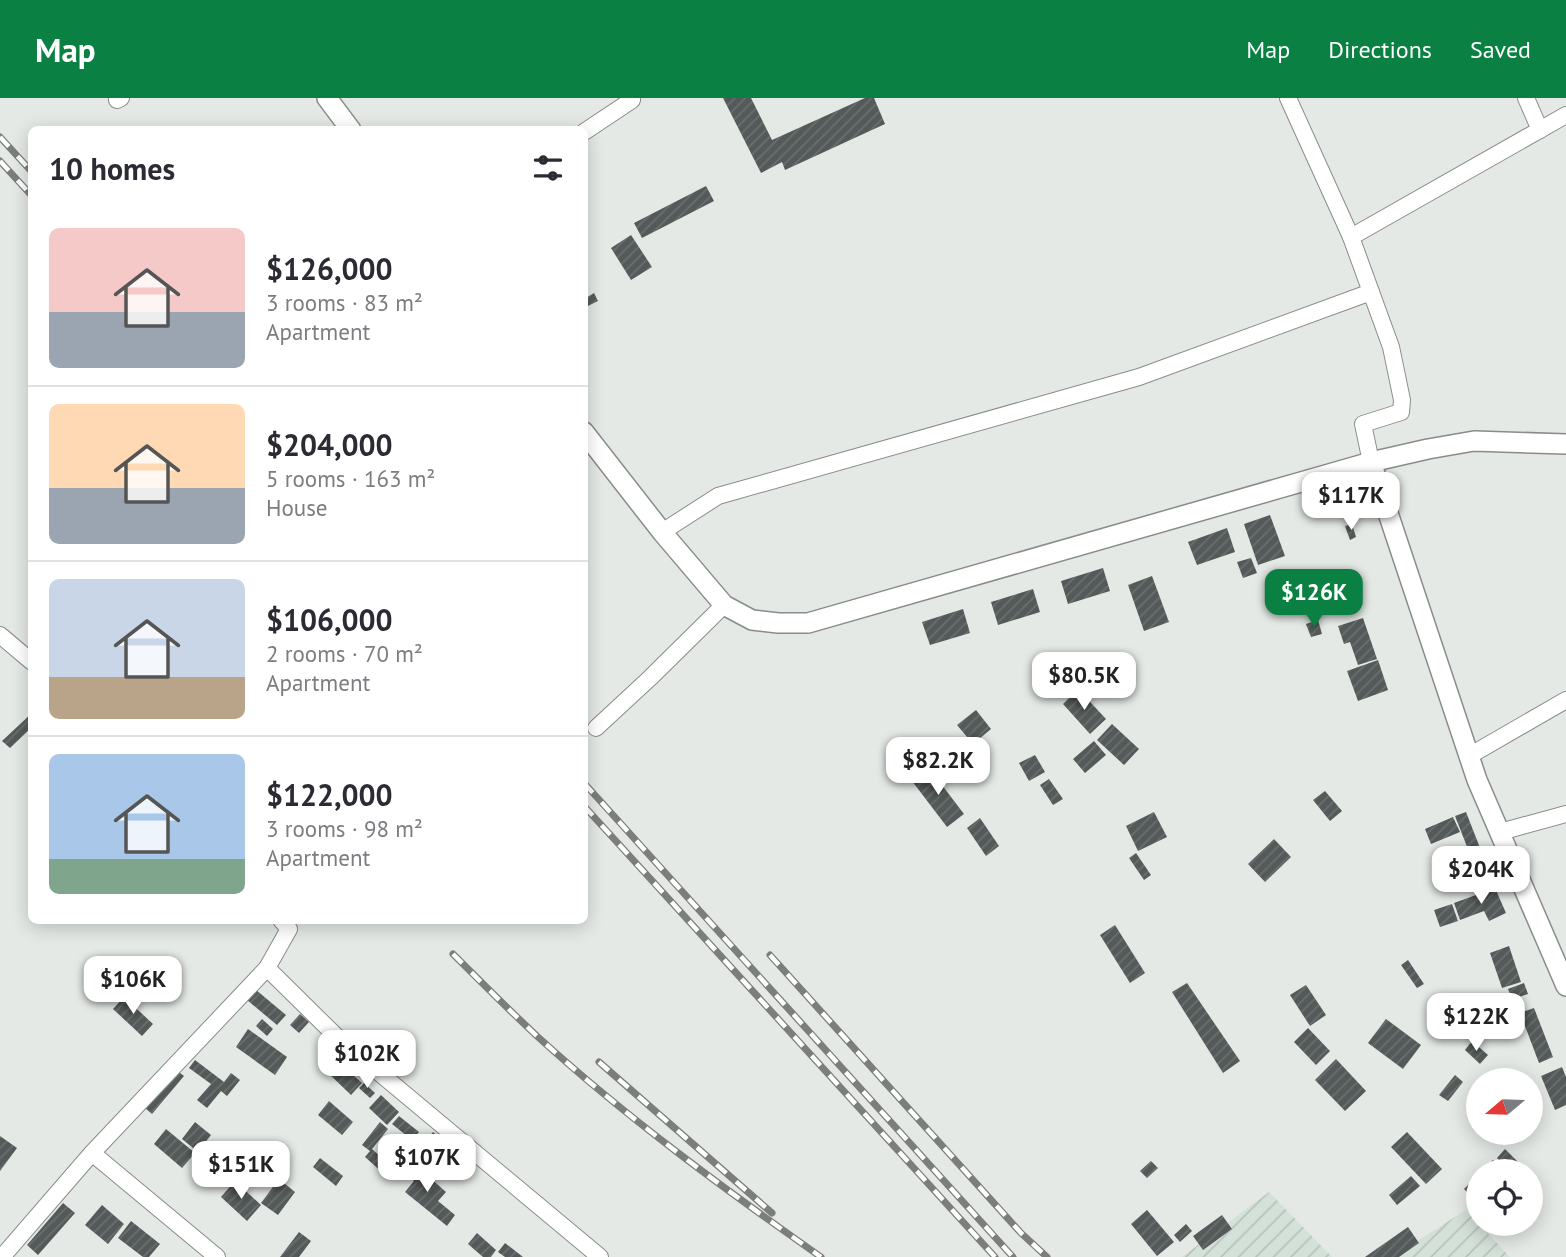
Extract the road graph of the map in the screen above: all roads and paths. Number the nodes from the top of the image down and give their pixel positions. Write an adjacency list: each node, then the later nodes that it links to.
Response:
1 (327, 98): 6 (street)
2 (630, 98): 7 (street)
3 (1288, 98): 9 (street)
4 (1526, 98): 8 (street)
5 (1566, 115): 8 (street)
6 (348, 126)
7 (588, 129)
8 (1540, 130): 9 (street)
9 (1351, 237): 10 (street)
10 (1371, 292): 13 (street); 14 (street)
11 (588, 437): 14 (street)
12 (1566, 444): 13 (street)
13 (1371, 462): 15 (street); 20 (street)
14 (662, 532): 15 (street)
15 (724, 605): 19 (street)
16 (0, 635): 17 (street)
17 (28, 659)
18 (1566, 700): 20 (street)
19 (596, 728)
20 (1469, 756): 22 (street)
21 (1566, 814): 22 (street)
22 (1500, 832): 25 (street)
23 (285, 924): 24 (street)
24 (267, 968): 26 (street); 29 (street)
25 (1566, 986)
26 (92, 1153): 27 (street); 28 (street)
27 (2, 1257)
28 (217, 1257)
29 (600, 1257)

